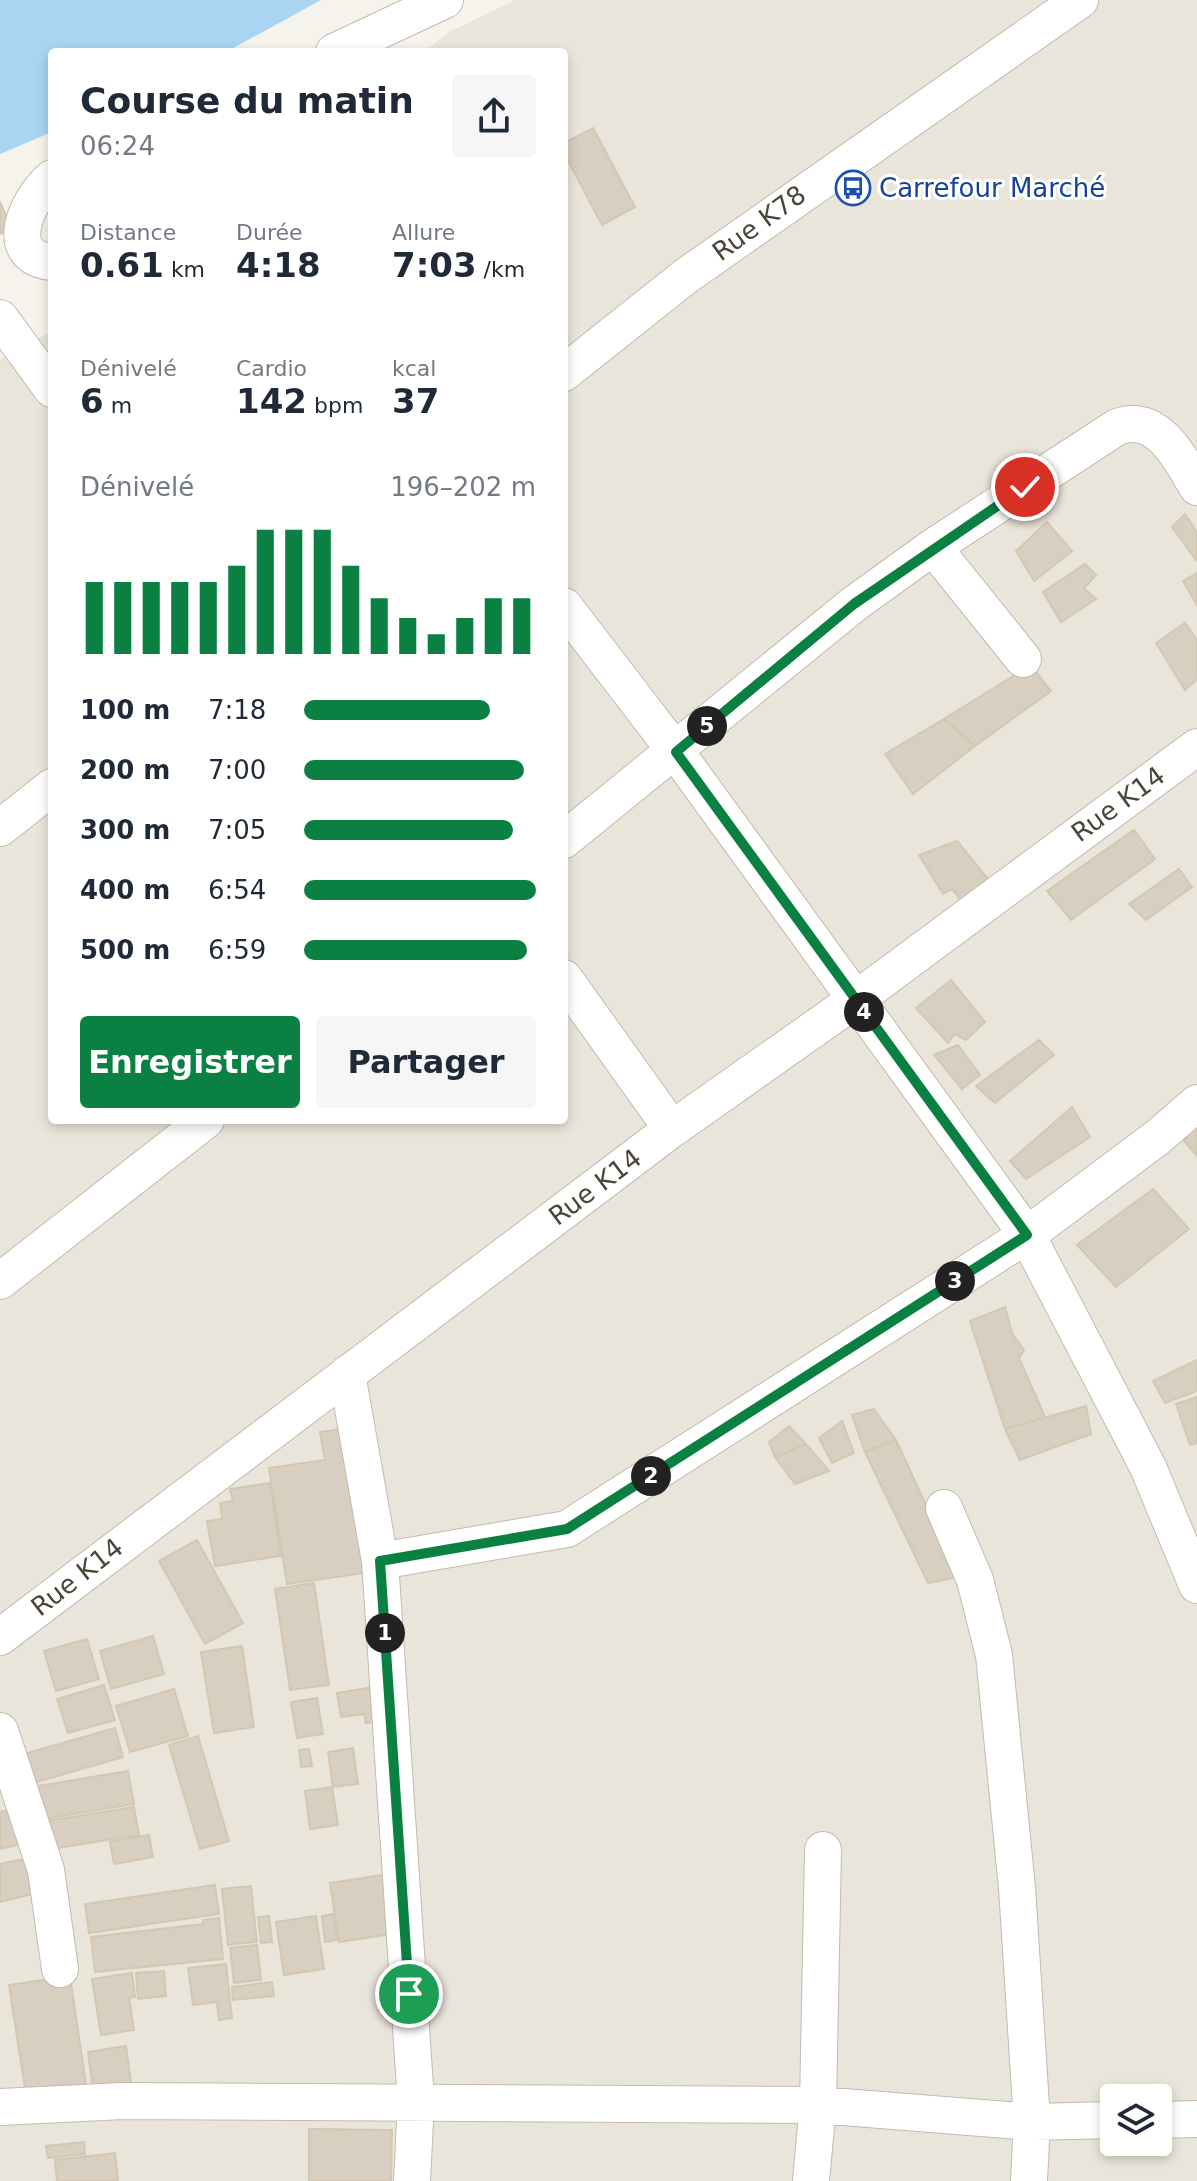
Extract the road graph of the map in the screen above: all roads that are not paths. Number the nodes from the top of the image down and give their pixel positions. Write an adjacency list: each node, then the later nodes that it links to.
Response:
1 (445, 0): 3 (street)
2 (1080, 0): 7 (street, Rue K78)
3 (343, 48)
4 (48, 182): 5 (street)
5 (48, 261)
6 (0, 318): 8 (street)
7 (568, 370)
8 (48, 384)
9 (1197, 487): 10 (street)
10 (933, 547): 12 (street); 14 (street)
11 (568, 611): 14 (street)
12 (1023, 659)
13 (1197, 747): 19 (street, Rue K14)
14 (676, 752): 17 (street); 19 (street)
15 (48, 790): 16 (street)
16 (0, 828)
17 (568, 837)
18 (568, 984): 22 (street)
19 (855, 1000): 22 (street, Rue K14); 23 (street)
20 (1197, 1103): 23 (street)
21 (201, 1124): 24 (street)
22 (672, 1129): 25 (street, Rue K14)
23 (1027, 1235): 27 (street); 28 (street)
24 (0, 1281)
25 (347, 1374): 27 (street); 29 (street, Rue K14)
26 (944, 1508): 39 (street)
27 (380, 1561): 33 (street)
28 (1195, 1573)
29 (0, 1637)
30 (0, 1731): 32 (street)
31 (823, 1850): 34 (street)
32 (60, 1969)
33 (416, 2102): 34 (street); 35 (street); 40 (street)
34 (818, 2105): 39 (street); 41 (street)
35 (0, 2107)
36 (1197, 2119): 38 (street)
37 (1100, 2120): 39 (street)
38 (1172, 2120)
39 (1032, 2122): 42 (street)
40 (412, 2181)
41 (811, 2181)
42 (1029, 2181)

